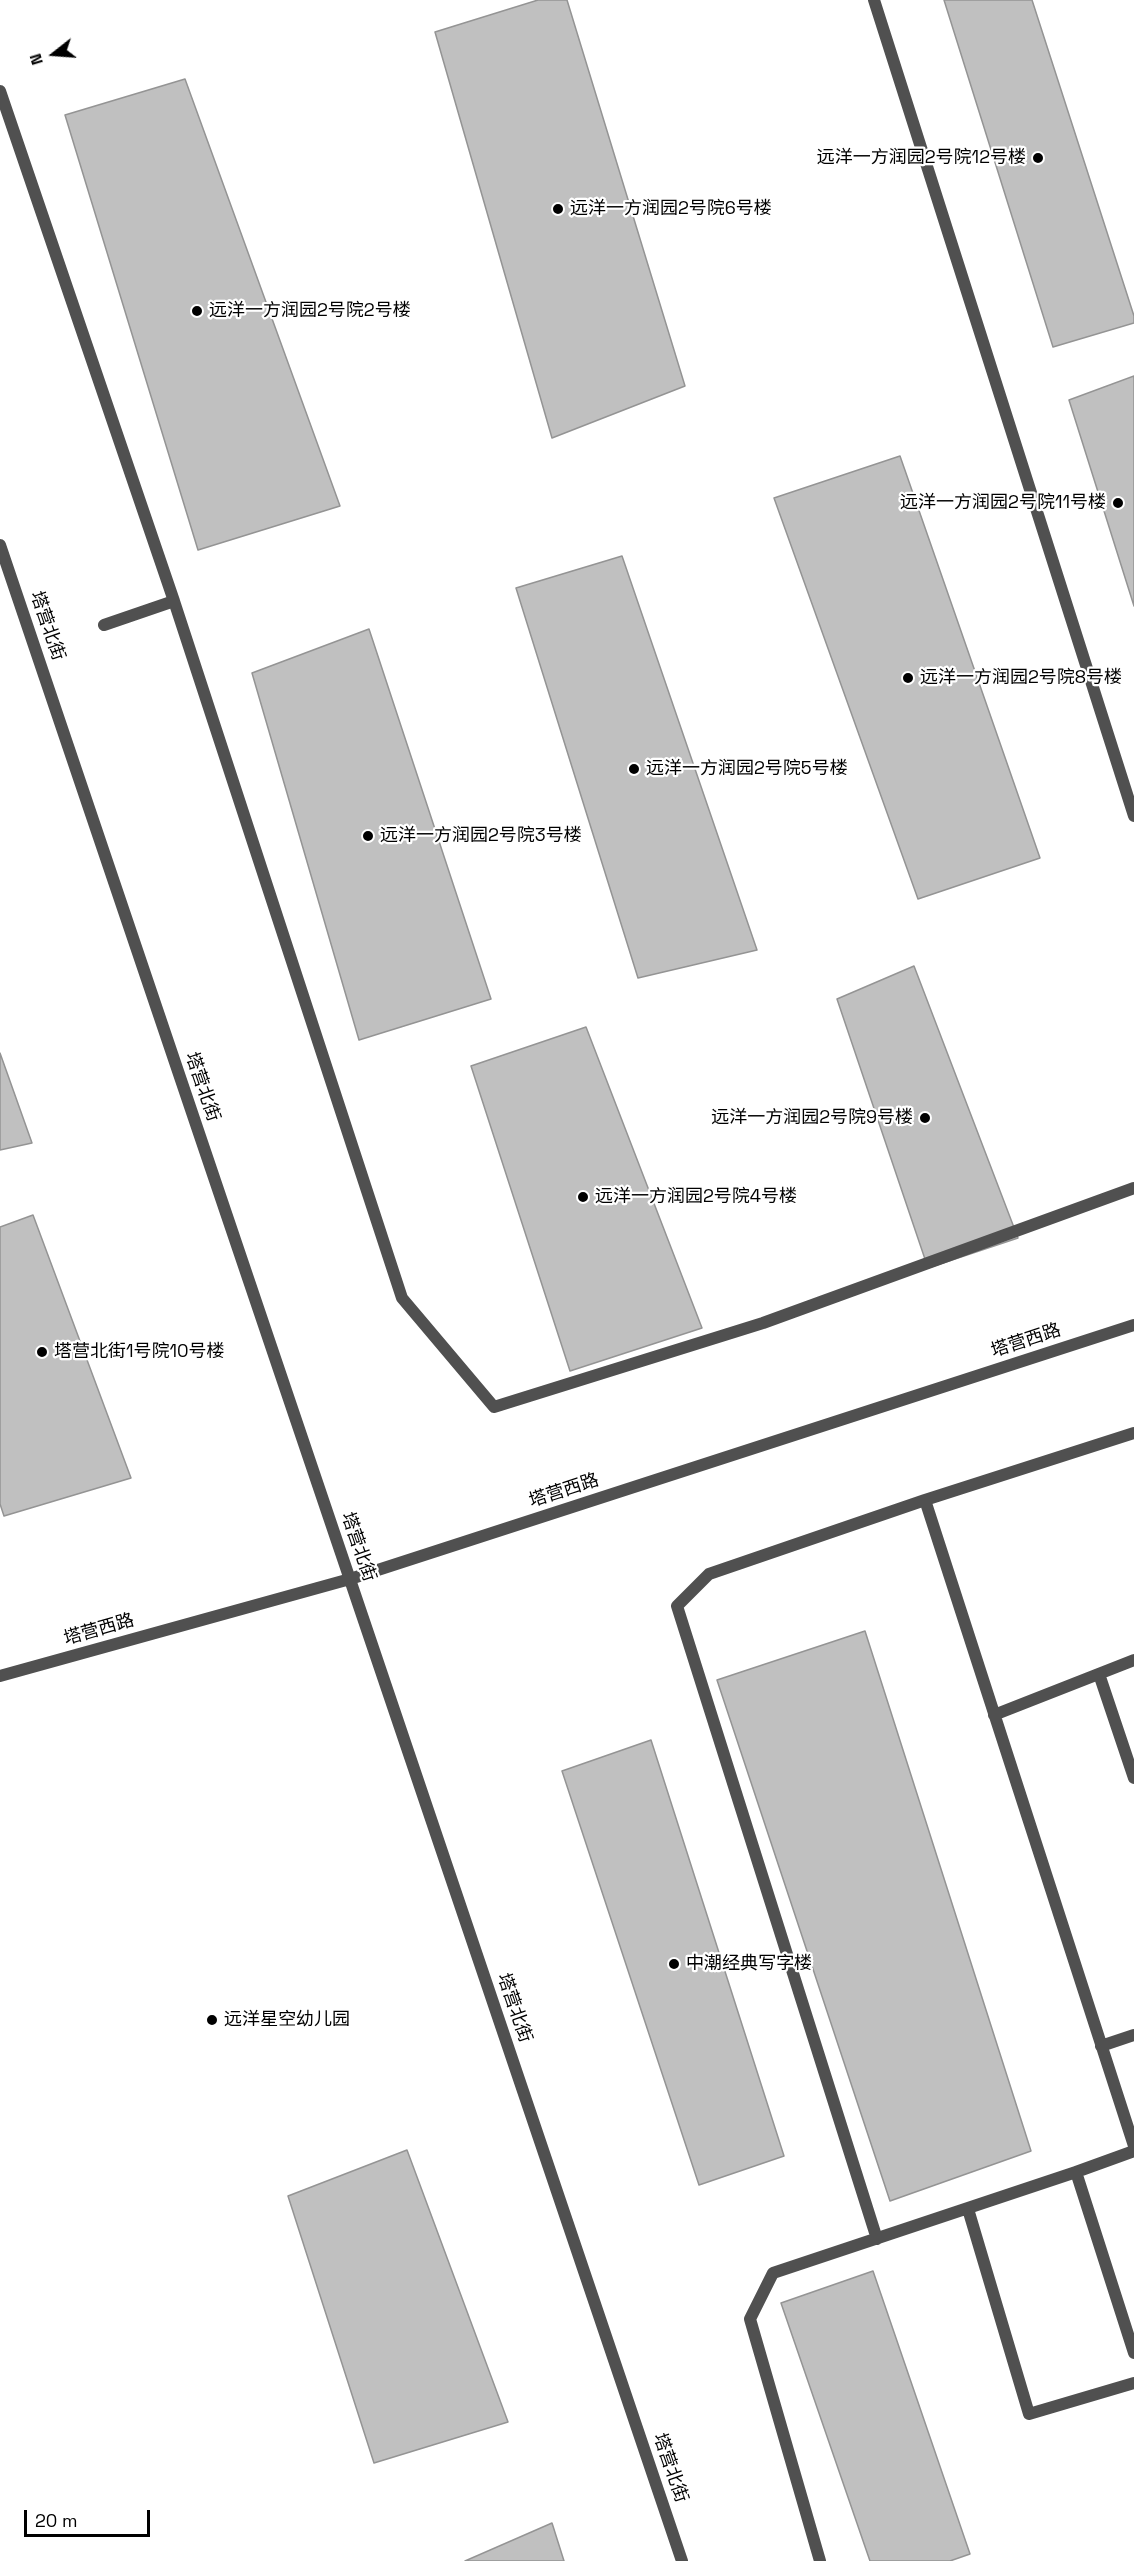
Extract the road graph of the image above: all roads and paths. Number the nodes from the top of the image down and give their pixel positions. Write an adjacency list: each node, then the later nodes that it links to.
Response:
1 (874, 0): 6 (street)
2 (0, 91): 4 (street)
3 (0, 545): 11 (street, 塔营北街)
4 (174, 602): 5 (street); 7 (street)
5 (104, 625)
6 (1134, 816)
7 (1134, 1188)
8 (1134, 1325): 11 (street, 塔营西路)
9 (1134, 1433): 10 (street)
10 (925, 1500): 15 (street); 23 (street)
11 (350, 1579): 14 (street, 塔营西路); 26 (street, 塔营北街)
12 (1134, 1660): 13 (street)
13 (1100, 1674): 15 (street); 16 (street)
14 (0, 1676)
15 (994, 1715): 18 (street)
16 (1134, 1778)
17 (1134, 2036): 18 (street)
18 (1101, 2046): 19 (street)
19 (1134, 2146)
20 (1134, 2151): 21 (street)
21 (1076, 2172): 22 (street); 24 (street)
22 (968, 2210): 23 (street); 25 (street)
23 (877, 2239): 27 (street)
24 (1134, 2353)
25 (1134, 2383)
26 (682, 2561)
27 (820, 2561)

